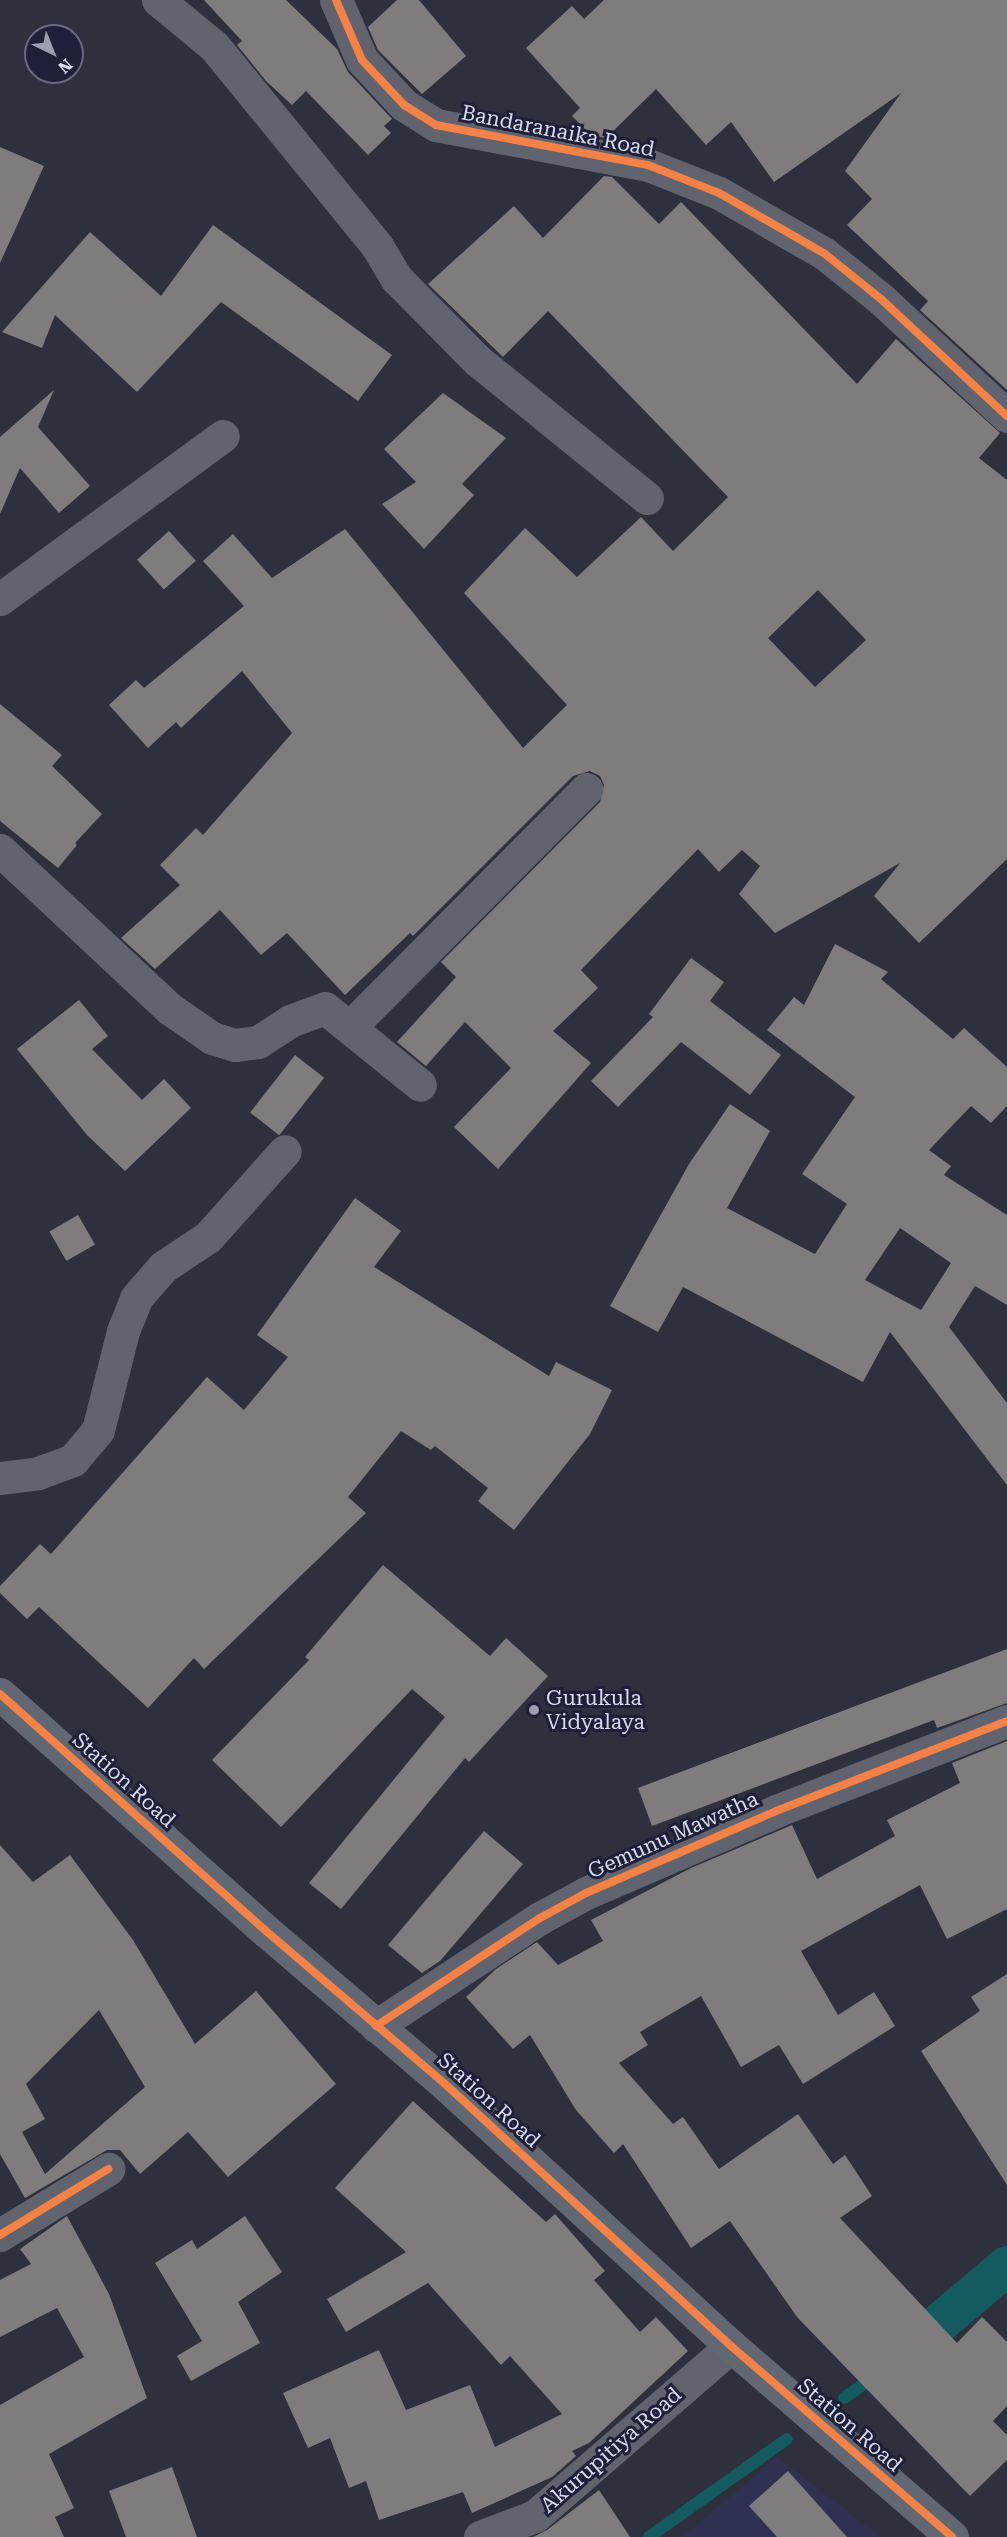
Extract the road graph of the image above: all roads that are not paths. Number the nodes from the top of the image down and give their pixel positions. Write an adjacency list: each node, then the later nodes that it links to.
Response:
1 (158, 0): 5 (street)
2 (336, 0): 3 (street, Bandaranaika Road)
3 (1007, 416)
4 (223, 436): 6 (street)
5 (647, 498)
6 (0, 599)
7 (586, 789): 9 (street)
8 (0, 850): 9 (street)
9 (351, 1026): 10 (street)
10 (420, 1085)
11 (285, 1151): 12 (street)
12 (0, 1478)
13 (0, 1694): 15 (street, Station Road)
14 (1007, 1721): 15 (street, Gemunu Mawatha)
15 (376, 2026): 18 (street, Station Road)
16 (108, 2169): 17 (street)
17 (0, 2235)
18 (731, 2346): 19 (street, Akurupitiya Road); 20 (street, Station Road)
19 (480, 2537)
20 (952, 2537)

